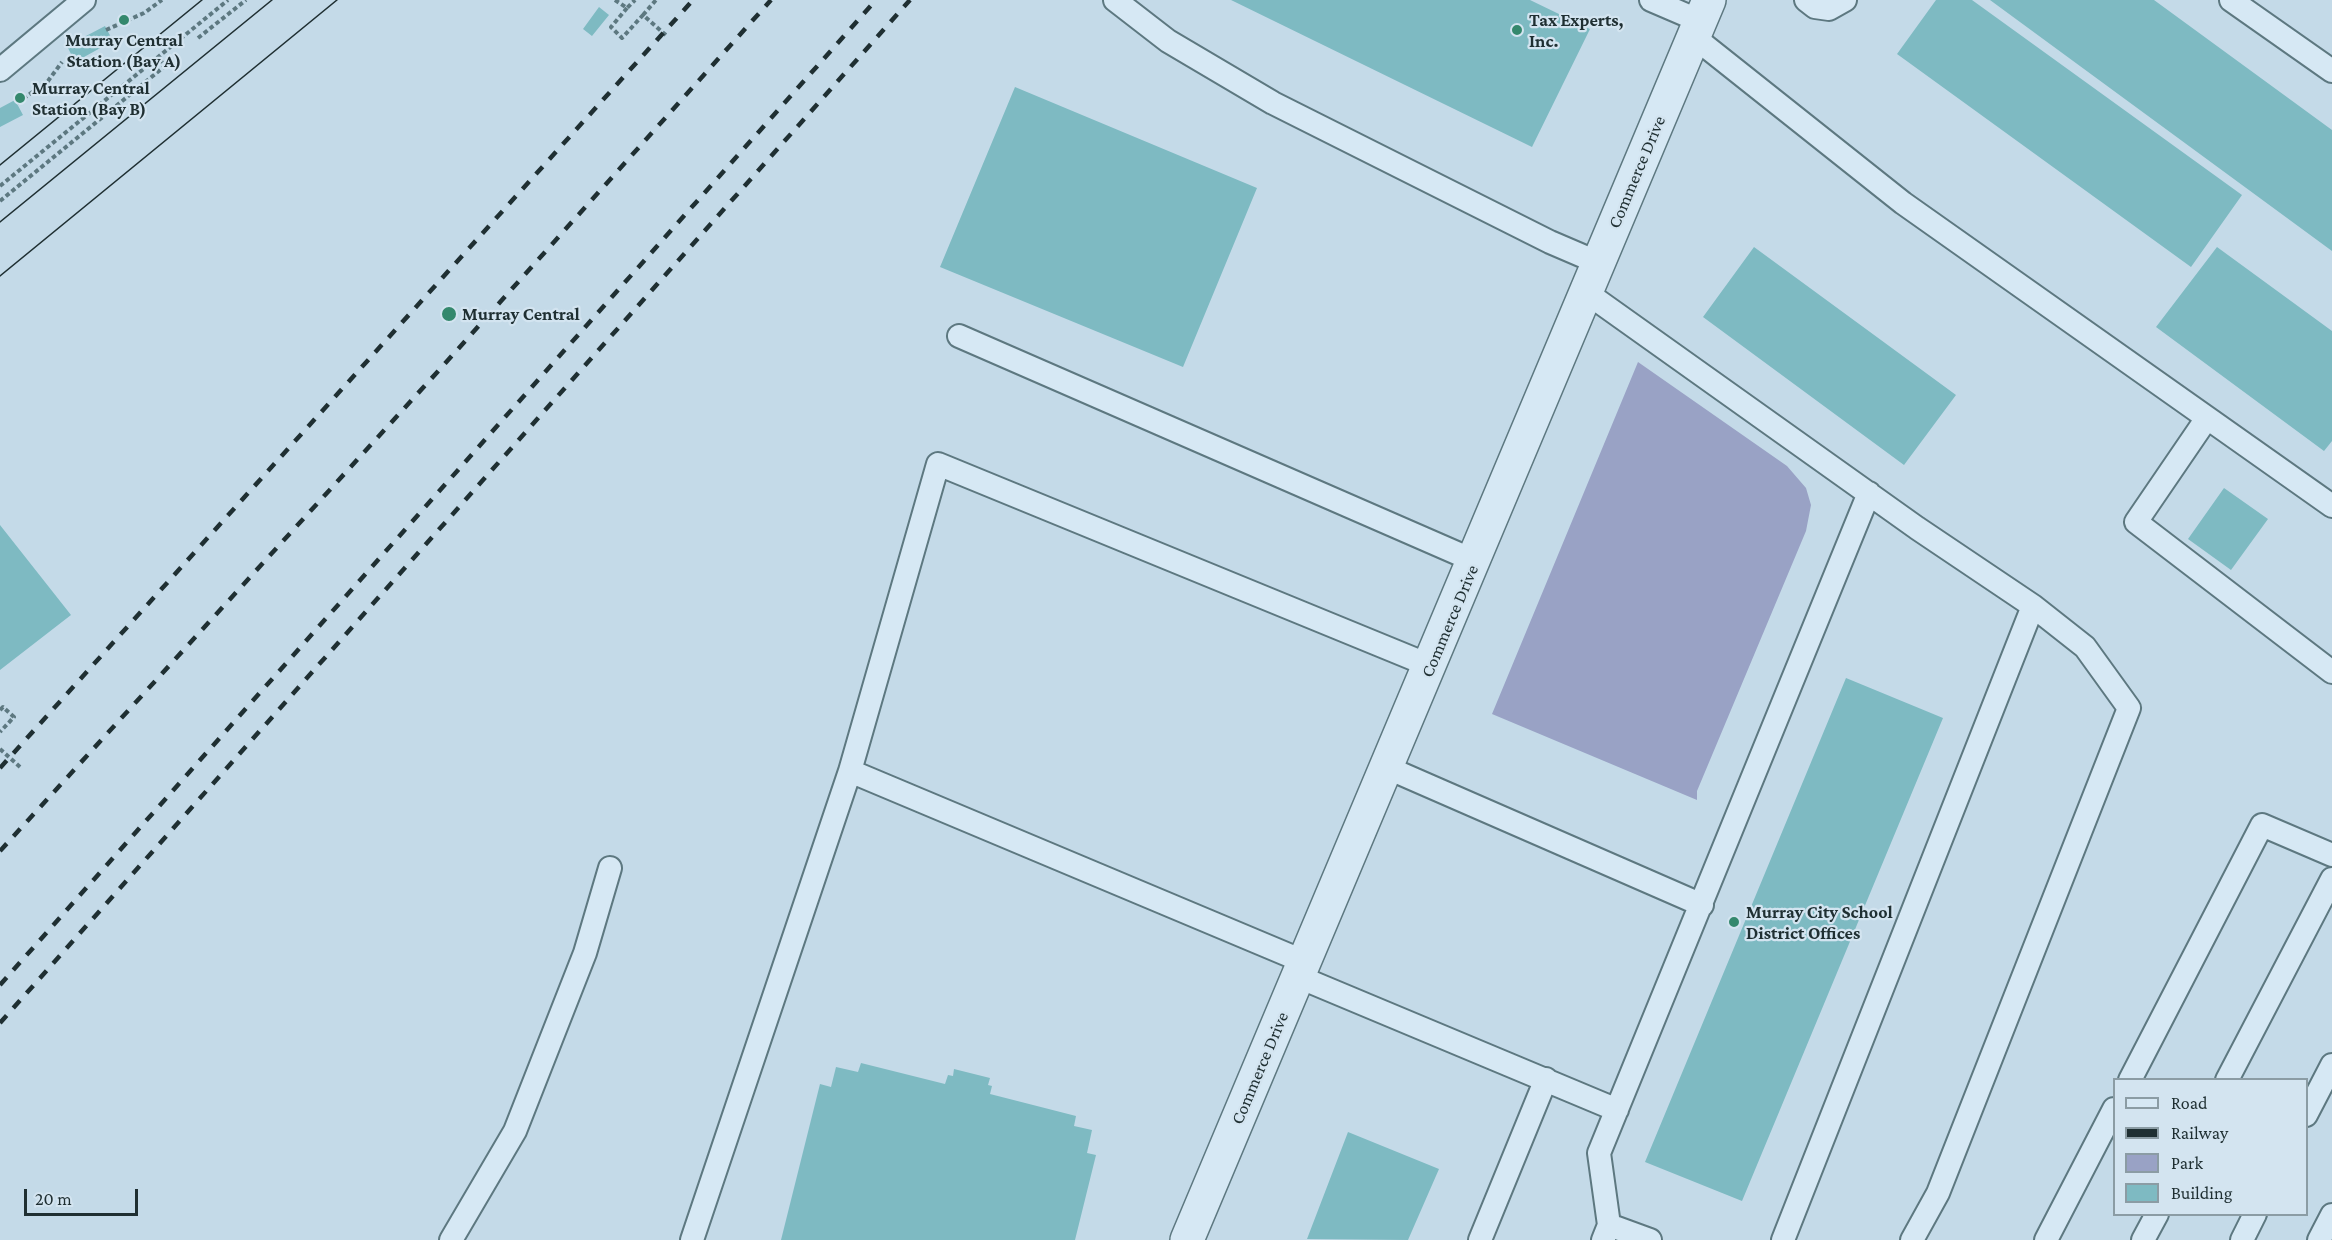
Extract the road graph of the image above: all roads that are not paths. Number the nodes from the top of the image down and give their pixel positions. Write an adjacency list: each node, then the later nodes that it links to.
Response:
1 (84, 0): 8 (lane)
2 (1115, 0): 10 (lane)
3 (1651, 0): 7 (lane)
4 (1806, 0): 5 (lane)
5 (1845, 0)
6 (2231, 0): 9 (lane)
7 (1701, 19): 10 (street, Commerce Drive); 13 (lane)
8 (0, 70)
9 (2332, 71)
10 (1599, 263): 11 (street, Commerce Drive)
11 (1587, 293): 14 (lane); 16 (street, Commerce Drive)
12 (959, 336): 16 (lane)
13 (2207, 418): 15 (lane); 19 (lane)
14 (1869, 493): 17 (lane); 25 (lane)
15 (2331, 502)
16 (1475, 561): 18 (street, Commerce Drive)
17 (2032, 606): 43 (lane); 44 (lane)
18 (1431, 666): 20 (street, Commerce Drive); 21 (lane)
19 (2332, 672)
20 (1388, 768): 25 (lane); 26 (street, Commerce Drive)
21 (850, 771): 26 (lane); 39 (lane)
22 (2332, 855): 28 (lane)
23 (610, 868): 38 (lane)
24 (2332, 879): 29 (lane)
25 (1702, 905): 31 (lane)
26 (1302, 969): 30 (lane); 40 (street, Commerce Drive)
27 (2332, 1065): 33 (lane)
28 (2131, 1078)
29 (2228, 1078)
30 (1546, 1079): 31 (lane); 41 (lane)
31 (1617, 1110): 37 (lane)
32 (2113, 1113): 45 (lane)
33 (2308, 1113)
34 (2332, 1215): 48 (lane)
35 (2156, 1216): 46 (lane)
36 (2254, 1216): 47 (lane)
37 (1606, 1232): 42 (lane)
38 (451, 1240)
39 (692, 1240)
40 (1187, 1240)
41 (1480, 1240)
42 (1650, 1240)
43 (1783, 1240)
44 (1912, 1240)
45 (2046, 1240)
46 (2143, 1240)
47 (2242, 1240)
48 (2319, 1240)

